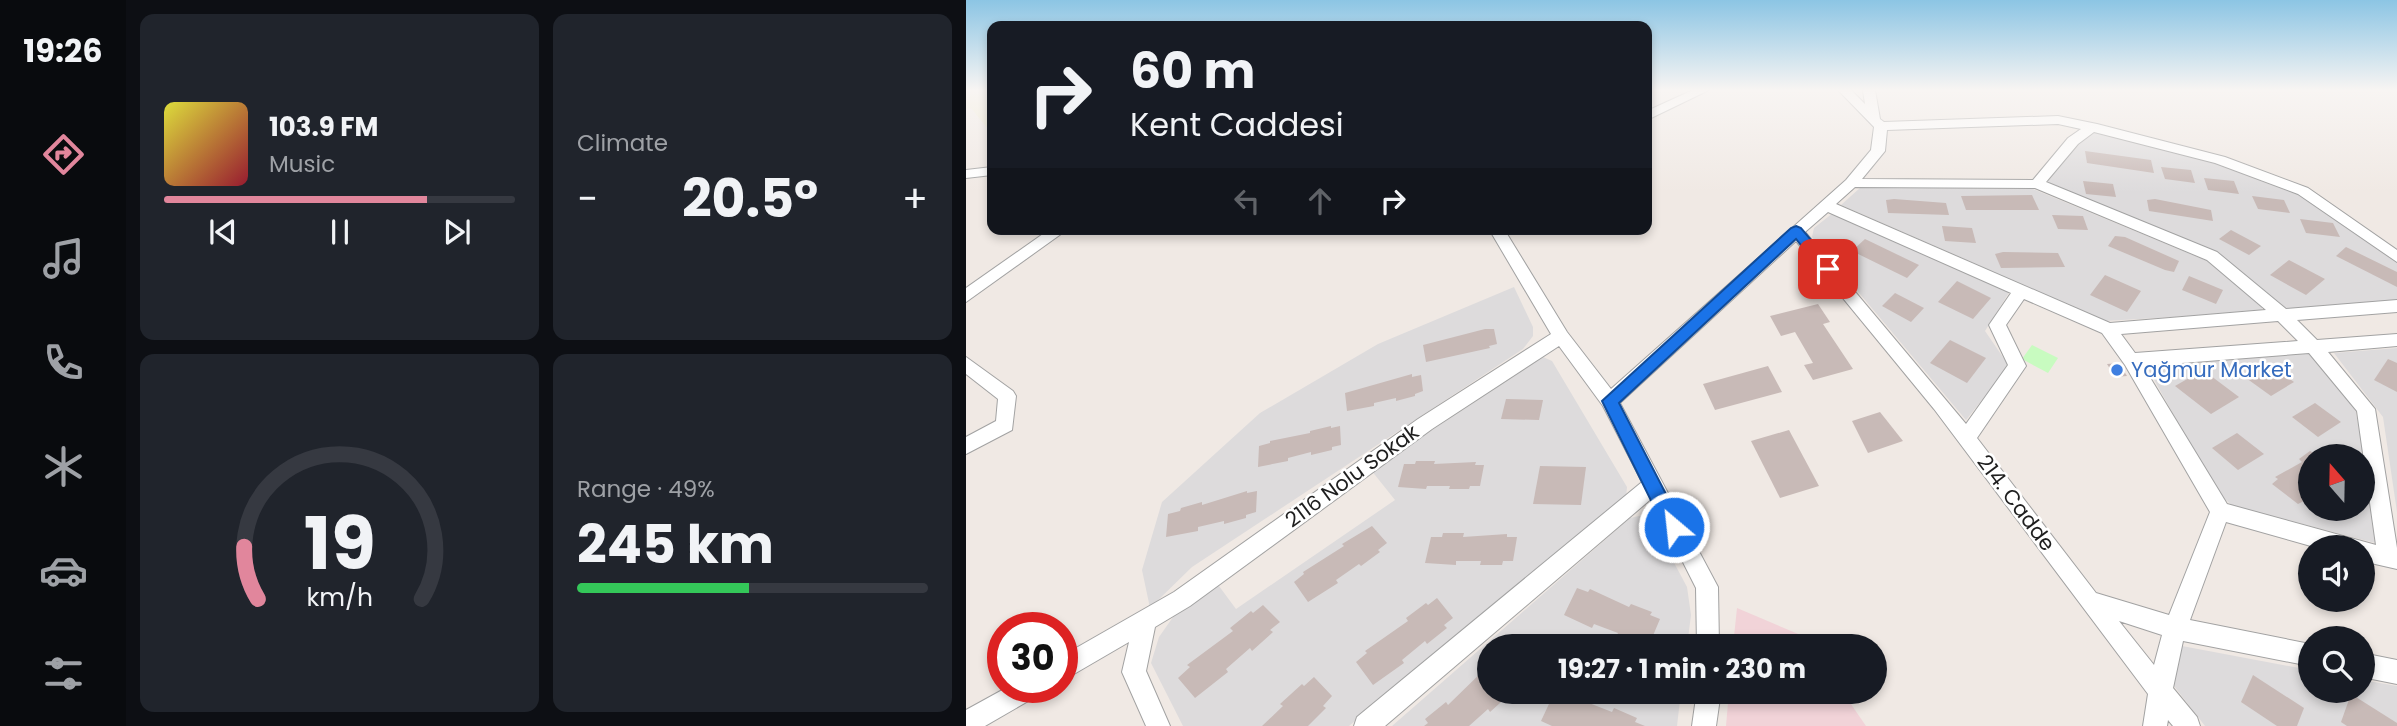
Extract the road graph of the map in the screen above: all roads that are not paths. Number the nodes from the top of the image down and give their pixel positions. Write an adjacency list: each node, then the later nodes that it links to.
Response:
1 (1877, 123): 6 (street)
2 (2077, 124): 3 (street)
3 (2092, 127): 7 (street); 12 (street)
4 (987, 172): 5 (street)
5 (966, 174)
6 (1851, 183): 7 (street); 8 (street)
7 (2036, 184): 16 (street)
8 (1828, 206): 9 (street); 13 (street)
9 (1796, 231): 23 (street); 24 (street, 214. Cadde)
10 (1052, 235): 14 (street)
11 (1500, 235): 18 (street)
12 (2397, 257)
13 (2022, 290): 17 (street); 24 (street)
14 (966, 296)
15 (2397, 306): 16 (street)
16 (2281, 314): 17 (street); 20 (street)
17 (2108, 329): 21 (street)
18 (1561, 337): 23 (street); 32 (street, 2116 Nolu Sokak)
19 (2397, 340): 20 (street)
20 (2313, 346): 21 (street); 30 (street)
21 (2131, 360): 27 (street)
22 (966, 364): 25 (street)
23 (1610, 401): 26 (street)
24 (1966, 438): 31 (street, 214. Cadde)
25 (966, 446)
26 (1652, 486): 34 (street); 44 (street)
27 (2220, 511): 28 (street); 33 (street)
28 (2306, 535)
29 (2375, 554): 30 (street)
30 (2392, 559)
31 (2089, 601): 33 (street); 39 (street, 214. Cadde)
32 (1145, 621): 36 (street, 2116 Nolu Sokak); 43 (street)
33 (2174, 628): 35 (street); 39 (street)
34 (1708, 634)
35 (2298, 653)
36 (1078, 660)
37 (2375, 668): 38 (street)
38 (2397, 672)
39 (2158, 690): 46 (street); 47 (street, 214. Cadde)
40 (1002, 703): 42 (street)
41 (1707, 704): 45 (street)
42 (966, 723)
43 (1158, 726)
44 (1366, 726)
45 (1704, 726)
46 (2155, 726)
47 (2188, 726)

